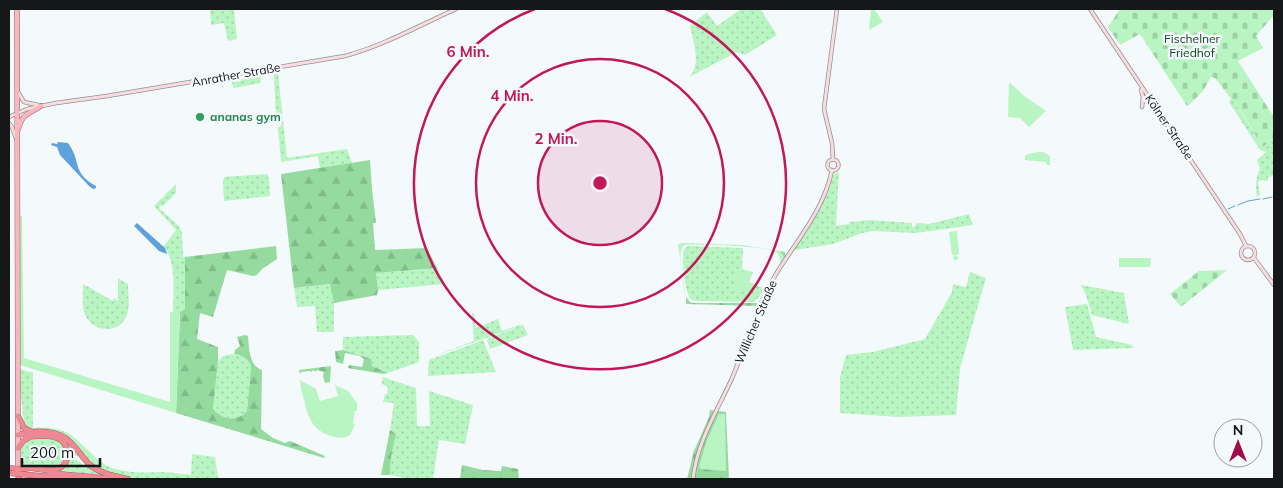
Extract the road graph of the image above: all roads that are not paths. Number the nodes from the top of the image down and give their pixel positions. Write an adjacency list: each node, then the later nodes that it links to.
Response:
1 (16, 9): 6 (main road)
2 (456, 9): 7 (main road, Anrather Straße)
3 (837, 9): 13 (main road)
4 (1090, 9): 5 (main road, Kölner Straße)
5 (1140, 84): 8 (main road); 15 (main road, Kölner Straße)
6 (17, 91): 7 (main road); 9 (main road)
7 (41, 106): 9 (main road, Anrather Straße); 12 (main road)
8 (1142, 107)
9 (17, 114): 10 (main road, Anrather Straße); 12 (main road)
10 (9, 117)
11 (9, 123): 12 (main road)
12 (16, 138): 18 (main road)
13 (833, 159): 14 (main road); 14 (main road)
14 (832, 170): 30 (main road, Willicher Straße)
15 (1246, 246): 16 (main road); 16 (main road)
16 (1254, 258): 17 (main road)
17 (1274, 285)
18 (18, 416): 19 (highway); 20 (main road)
19 (40, 432): 20 (highway); 29 (highway)
20 (18, 435): 21 (highway); 22 (main road)
21 (30, 436): 22 (highway); 24 (highway)
22 (18, 448): 26 (main road)
23 (9, 468): 24 (highway, bridge)
24 (30, 473): 25 (highway, bridge); 27 (highway); 28 (highway)
25 (9, 474)
26 (18, 479)
27 (72, 479)
28 (116, 479)
29 (128, 479)
30 (693, 479)

